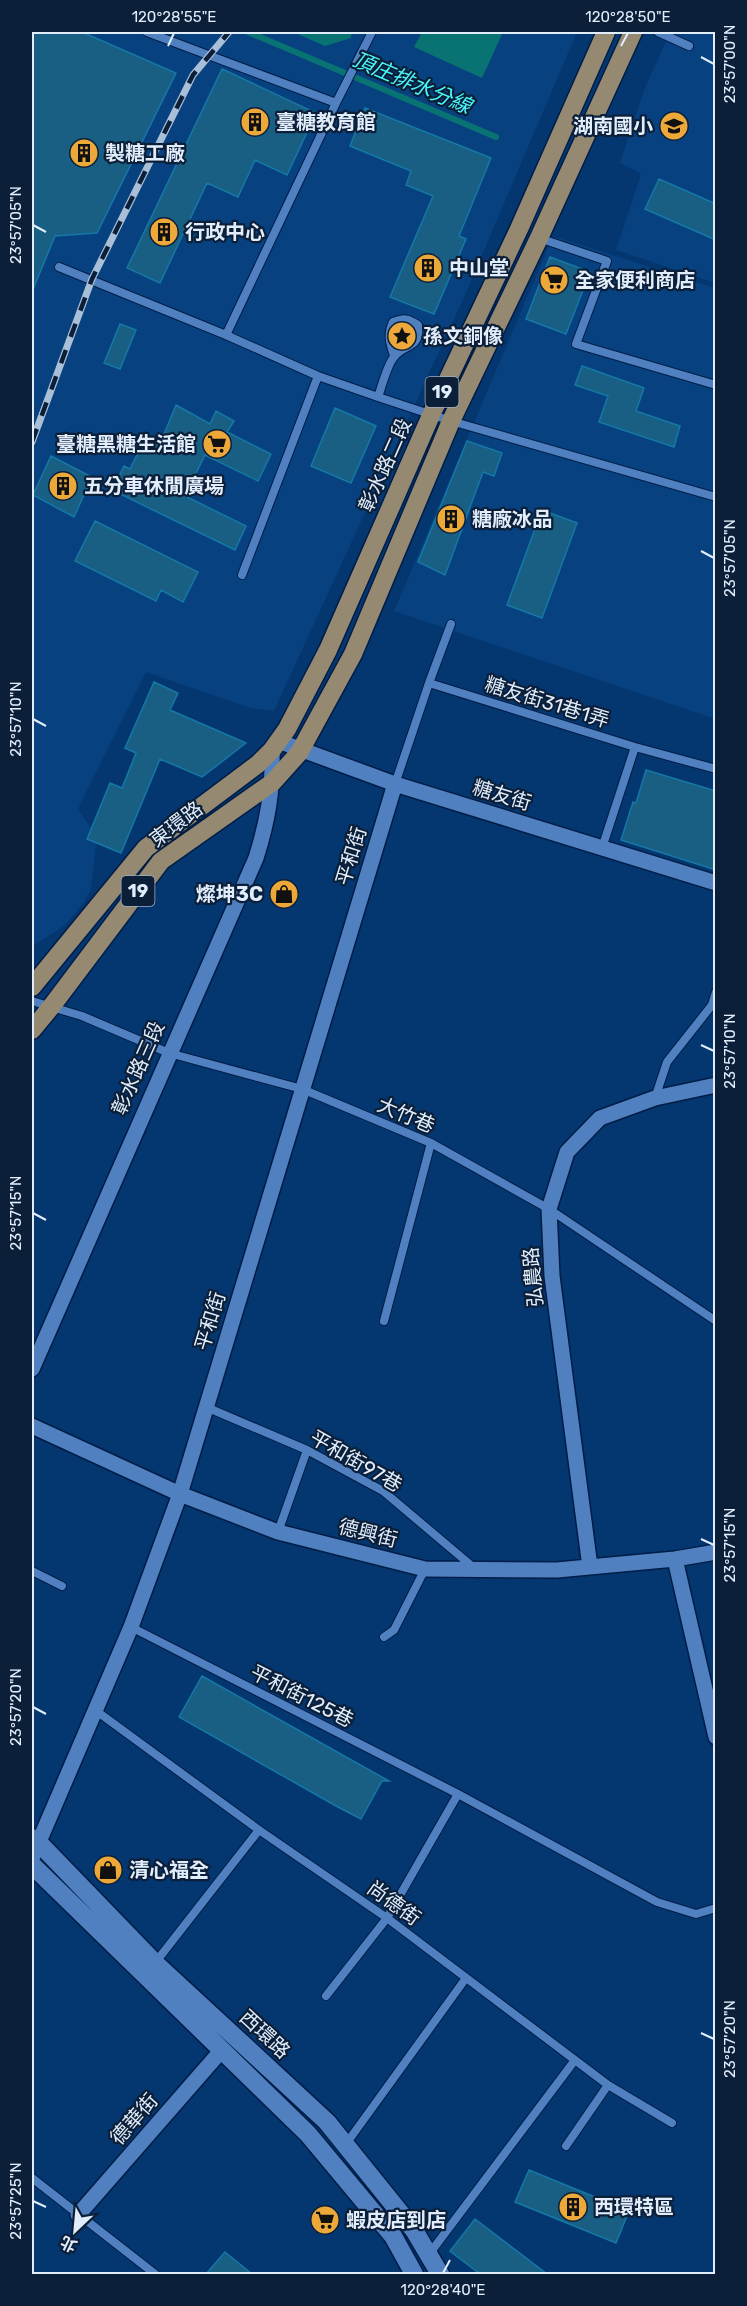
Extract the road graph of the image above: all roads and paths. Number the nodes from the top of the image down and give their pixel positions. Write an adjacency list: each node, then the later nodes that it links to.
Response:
1 (147, 32): 7 (lane)
2 (372, 32): 7 (lane)
3 (606, 32): 15 (main road, 彰水路二段 / 19)
4 (633, 32): 8 (main road, 19)
5 (658, 32): 6 (lane)
6 (689, 46)
7 (336, 104): 10 (lane)
8 (539, 238): 13 (lane); 16 (main road, 19)
9 (59, 267): 10 (lane)
10 (226, 335): 12 (lane)
11 (394, 356): 11 (lane); 14 (lane)
12 (318, 376): 14 (lane); 18 (lane)
13 (716, 385)
14 (378, 397): 15 (lane)
15 (432, 413): 16 (lane); 21 (main road, 彰水路二段 / 19)
16 (451, 421): 17 (lane); 23 (main road, 19)
17 (716, 497)
18 (242, 575)
19 (451, 624): 20 (lane)
20 (429, 683): 22 (lane, 糖友街31巷1弄); 26 (lane)
21 (275, 745): 23 (street, 糖友街); 25 (street, 彰水路三段); 29 (main road, 東環路 / 19)
22 (635, 747): 24 (lane, 糖友街31巷1弄); 27 (lane)
23 (301, 750): 25 (main road, 19); 26 (street, 糖友街)
24 (716, 769)
25 (273, 782): 32 (main road, 東環路 / 19); 34 (street, 彰水路三段)
26 (395, 784): 27 (street, 糖友街); 36 (street, 平和街)
27 (602, 848): 28 (street, 糖友街)
28 (716, 883)
29 (32, 987)
30 (716, 992): 37 (lane)
31 (32, 1001): 32 (lane, 大竹巷)
32 (51, 1007): 33 (main road, 東環路 / 19); 34 (lane, 大竹巷)
33 (32, 1030)
34 (169, 1053): 36 (lane, 大竹巷); 42 (street, 彰水路三段)
35 (716, 1084): 37 (street, 弘農路)
36 (302, 1089): 38 (lane, 大竹巷); 43 (street, 平和街)
37 (655, 1098): 39 (street, 弘農路)
38 (431, 1143): 39 (lane, 大竹巷); 40 (lane)
39 (549, 1209): 41 (lane, 大竹巷); 50 (street, 弘農路)
40 (384, 1321)
41 (716, 1321)
42 (32, 1369)
43 (206, 1407): 45 (lane, 平和街97巷); 46 (street, 平和街)
44 (32, 1426): 46 (street, 德興街)
45 (307, 1450): 47 (lane); 51 (lane, 平和街97巷)
46 (180, 1494): 47 (street, 德興街); 55 (street, 平和街)
47 (278, 1532): 52 (street, 德興街)
48 (716, 1552): 49 (street, 德興街)
49 (675, 1558): 50 (street, 德興街); 58 (street)
50 (590, 1567): 51 (street, 德興街)
51 (474, 1568): 52 (street, 德興街)
52 (425, 1569): 56 (lane)
53 (32, 1571): 54 (lane)
54 (62, 1586)
55 (131, 1627): 57 (street, 平和街); 59 (lane, 平和街125巷)
56 (384, 1637)
57 (95, 1710): 60 (lane, 尚德街); 61 (street, 平和街)
58 (716, 1737)
59 (458, 1794): 63 (lane, 平和街125巷); 64 (lane)
60 (259, 1830): 64 (lane, 尚德街); 65 (lane)
61 (34, 1846): 65 (main road, 西環路)
62 (32, 1865): 68 (main road)
63 (716, 1908)
64 (387, 1918): 66 (lane, 尚德街); 67 (lane)
65 (155, 1963): 72 (main road, 西環路)
66 (466, 1978): 69 (lane, 尚德街); 72 (lane)
67 (326, 1996)
68 (221, 2051): 75 (street, 德華街); 78 (main road)
69 (575, 2060): 70 (lane, 尚德街); 76 (lane)
70 (608, 2085): 71 (lane, 尚德街); 73 (lane)
71 (672, 2124)
72 (346, 2144): 76 (main road, 西環路)
73 (566, 2146)
74 (32, 2178): 75 (lane)
75 (78, 2215): 77 (lane)
76 (429, 2254): 79 (main road, 西環路)
77 (155, 2274)
78 (414, 2274)
79 (440, 2274)

